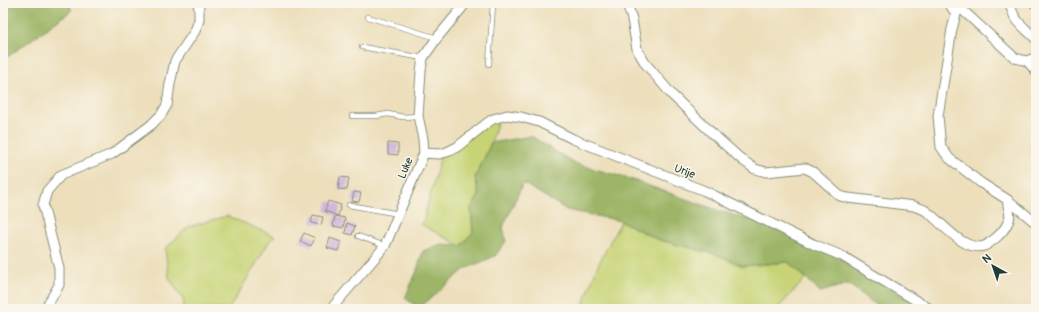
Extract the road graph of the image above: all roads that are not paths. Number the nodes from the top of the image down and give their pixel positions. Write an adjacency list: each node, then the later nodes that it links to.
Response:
1 (198, 3): 25 (street)
2 (464, 3): 9 (street, Luke)
3 (493, 3): 14 (lane)
4 (627, 3): 19 (street)
5 (948, 3): 7 (street)
6 (1011, 3): 10 (street)
7 (958, 8): 13 (street); 19 (street)
8 (368, 17): 9 (lane)
9 (437, 38): 12 (street, Luke)
10 (1036, 39)
11 (362, 47): 12 (lane)
12 (423, 58): 17 (street, Luke)
13 (1032, 59): 15 (street)
14 (489, 64)
15 (1036, 71)
16 (352, 116): 17 (lane)
17 (418, 116): 18 (street, Luke)
18 (424, 153): 21 (street, Luke); 27 (street, Urije)
19 (1008, 200): 22 (street)
20 (349, 205): 21 (lane)
21 (398, 214): 24 (street, Luke)
22 (1036, 224)
23 (358, 236): 24 (lane)
24 (384, 246): 26 (street, Luke)
25 (45, 309)
26 (331, 309)
27 (930, 309)

